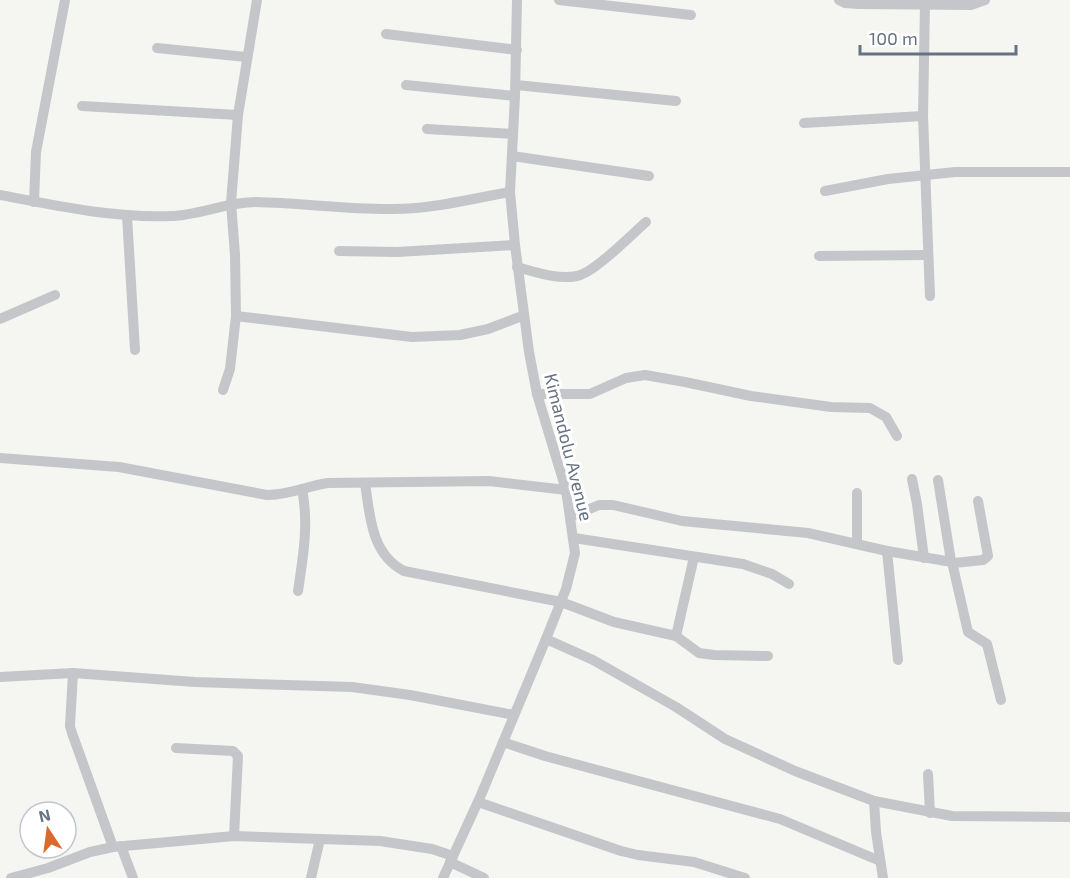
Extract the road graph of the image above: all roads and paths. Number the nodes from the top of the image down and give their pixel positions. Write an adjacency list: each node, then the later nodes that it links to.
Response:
1 (65, 0): 30 (street)
2 (257, 0): 13 (street)
3 (512, 0): 4 (street)
4 (517, 0): 12 (street, Kimandolu Avenue)
5 (559, 0): 9 (street)
6 (839, 0): 8 (street)
7 (985, 0): 8 (street)
8 (926, 3): 19 (street)
9 (691, 15)
10 (386, 34): 12 (street)
11 (157, 48): 13 (street)
12 (517, 50): 15 (street, Kimandolu Avenue)
13 (246, 57): 18 (street)
14 (406, 85): 15 (street)
15 (515, 91): 16 (street); 22 (street, Kimandolu Avenue)
16 (676, 101)
17 (82, 106): 18 (street)
18 (238, 115): 31 (street)
19 (923, 116): 20 (street); 25 (street)
20 (804, 123)
21 (427, 129): 22 (street)
22 (513, 134): 23 (street, Kimandolu Avenue)
23 (512, 156): 26 (street); 28 (street, Kimandolu Avenue)
24 (1070, 172): 25 (street)
25 (926, 175): 27 (street); 36 (street)
26 (649, 176)
27 (825, 190)
28 (510, 192): 31 (street); 34 (street, Kimandolu Avenue)
29 (0, 195): 30 (street)
30 (34, 202): 32 (street)
31 (231, 203): 32 (street); 41 (street)
32 (127, 216): 44 (street)
33 (646, 222): 38 (street)
34 (514, 245): 35 (street); 38 (street, Kimandolu Avenue)
35 (339, 251)
36 (928, 255): 37 (street); 40 (street)
37 (819, 256)
38 (517, 267): 42 (street, Kimandolu Avenue)
39 (55, 295): 43 (street)
40 (930, 296)
41 (236, 316): 42 (street); 45 (street)
42 (522, 316): 46 (street, Kimandolu Avenue)
43 (0, 319)
44 (135, 350)
45 (223, 390)
46 (537, 394): 47 (street); 53 (street, Kimandolu Avenue)
47 (897, 436)
48 (0, 458): 52 (street)
49 (912, 479): 61 (street)
50 (938, 480): 62 (street)
51 (365, 483): 52 (street); 53 (street); 65 (street)
52 (302, 489): 64 (street)
53 (566, 490): 56 (street, Kimandolu Avenue)
54 (857, 493): 58 (street)
55 (978, 501): 62 (street)
56 (571, 517): 57 (street, Kimandolu Avenue); 58 (street)
57 (574, 538): 60 (street); 65 (street, Kimandolu Avenue)
58 (857, 544): 59 (street)
59 (887, 551): 61 (street); 69 (street)
60 (694, 556): 63 (street); 66 (street)
61 (924, 558): 62 (street)
62 (952, 562): 72 (street)
63 (789, 584)
64 (298, 591)
65 (561, 602): 66 (street); 67 (street, Kimandolu Avenue)
66 (676, 636): 68 (street)
67 (546, 639): 73 (street, Kimandolu Avenue); 77 (street)
68 (768, 656)
69 (898, 660)
70 (73, 673): 71 (street); 73 (street); 83 (street)
71 (0, 677)
72 (1001, 700)
73 (514, 715): 74 (street, Kimandolu Avenue)
74 (503, 742): 78 (street, Kimandolu Avenue); 85 (street)
75 (176, 748): 81 (street)
76 (928, 774): 79 (street)
77 (873, 801): 79 (street); 85 (street)
78 (478, 802): 84 (street, Kimandolu Avenue); 91 (street)
79 (930, 813): 80 (street)
80 (1070, 817)
81 (234, 836): 82 (street); 83 (street)
82 (320, 839): 84 (street); 88 (street)
83 (117, 846): 86 (street); 87 (street)
84 (452, 859): 89 (street, Kimandolu Avenue); 90 (street)
85 (880, 861): 92 (street)
86 (12, 878)
87 (133, 878)
88 (311, 878)
89 (443, 878)
90 (484, 878)
91 (745, 878)
92 (884, 878)

